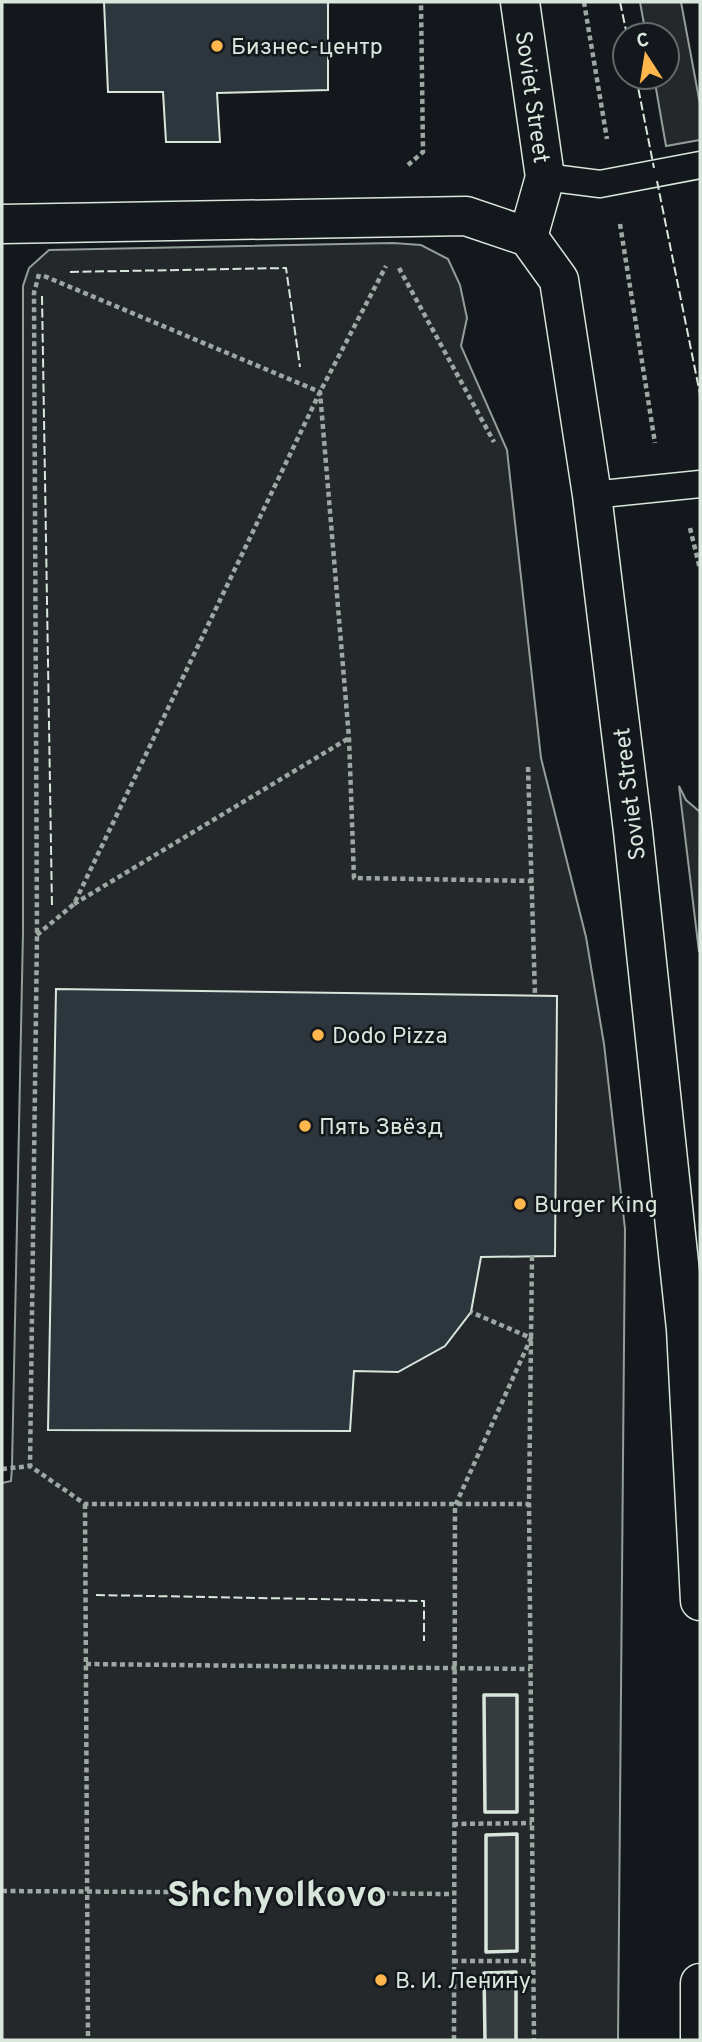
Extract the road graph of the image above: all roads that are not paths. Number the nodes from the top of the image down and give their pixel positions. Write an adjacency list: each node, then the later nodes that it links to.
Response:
1 (520, 2): 3 (street, Soviet Street)
2 (700, 165): 3 (lane)
3 (545, 177): 5 (street, Soviet Street)
4 (2, 224): 5 (street)
5 (528, 237): 7 (street, Soviet Street)
6 (690, 485): 7 (lane)
7 (592, 495): 8 (street, Soviet Street)
8 (700, 1601)
9 (700, 1983): 10 (street)
10 (700, 2026): 11 (street)
11 (700, 2040)

